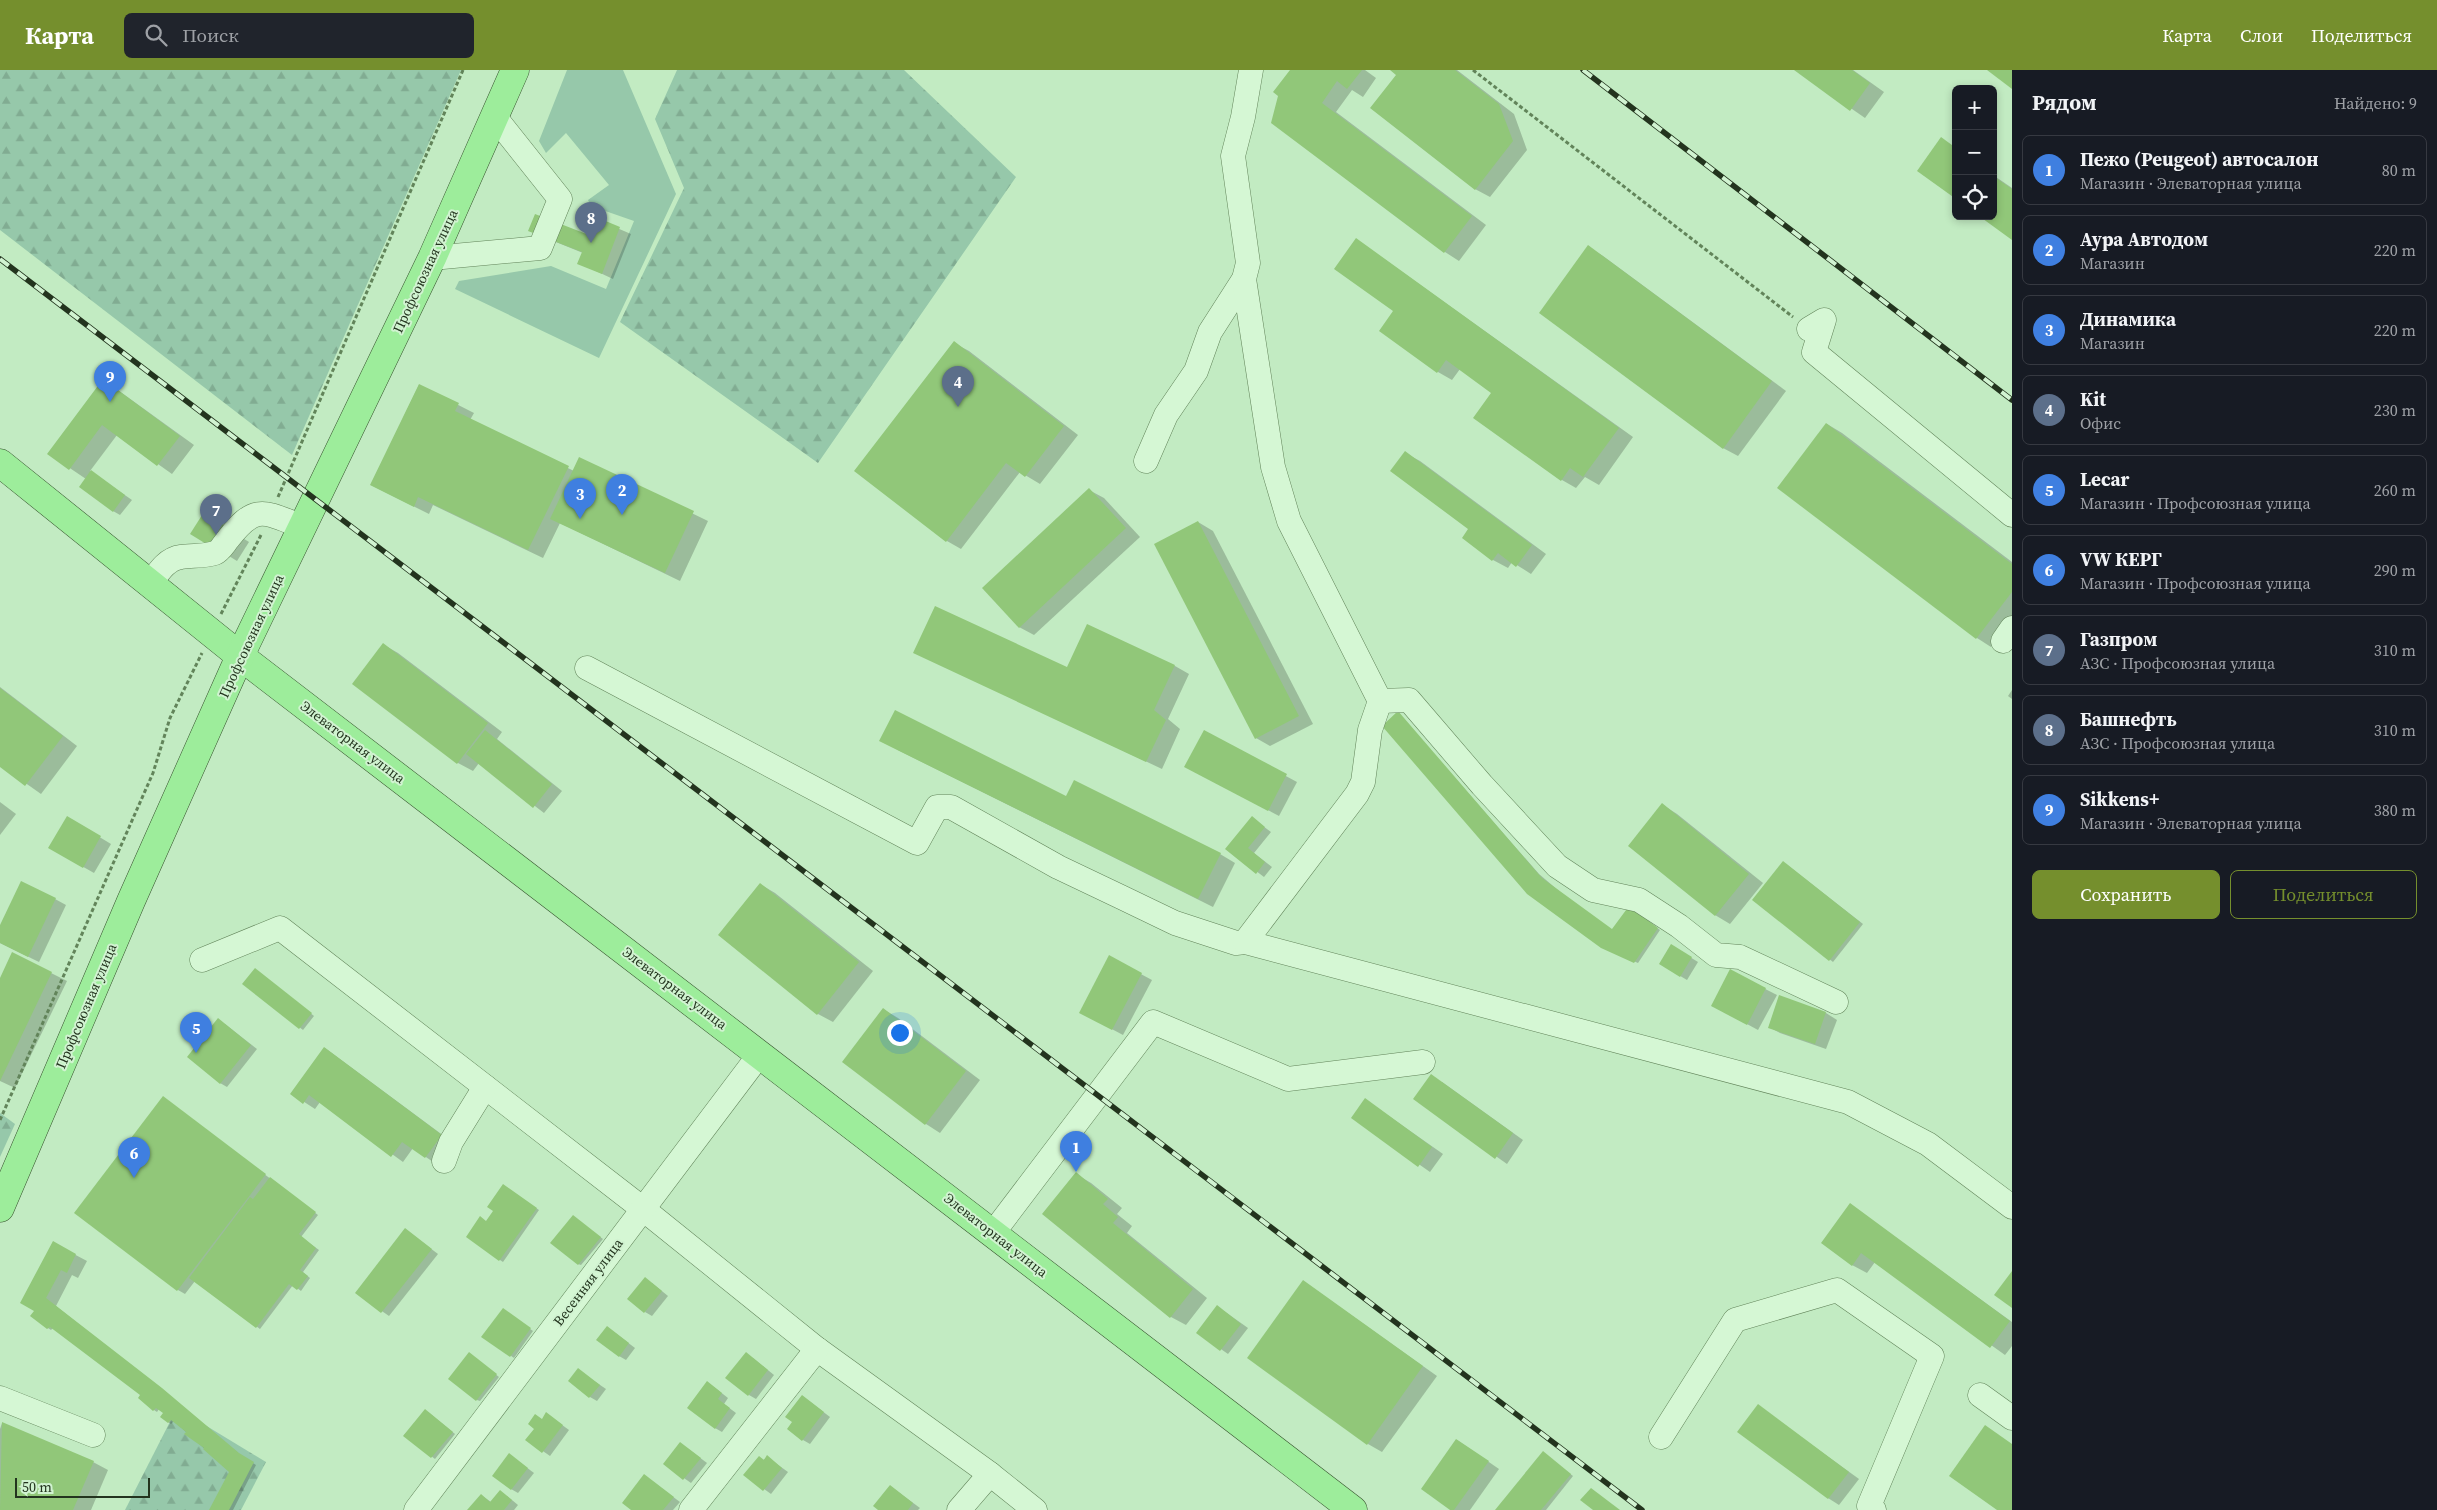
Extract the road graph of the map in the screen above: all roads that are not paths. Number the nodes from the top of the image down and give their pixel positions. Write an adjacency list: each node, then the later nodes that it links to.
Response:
1 (514, 70): 3 (main road, Профсоюзная улица)
2 (1251, 70): 5 (street)
3 (494, 116): 4 (main road, Профсоюзная улица); 4 (street)
4 (432, 258): 10 (main road, Профсоюзная улица)
5 (1244, 279): 7 (street); 14 (street)
6 (1809, 329): 9 (street)
7 (1146, 461)
8 (0, 463): 11 (main road, Элеваторная улица)
9 (2012, 516)
10 (303, 527): 11 (street); 12 (main road, Профсоюзная улица)
11 (150, 584): 12 (main road, Элеваторная улица)
12 (240, 656): 18 (main road, Элеваторная улица); 23 (main road, Профсоюзная улица)
13 (587, 668): 15 (street)
14 (1380, 702): 15 (street); 17 (street)
15 (1245, 942): 22 (street)
16 (202, 960): 20 (street)
17 (1836, 1002)
18 (760, 1054): 24 (street, Весенняя улица); 25 (main road, Элеваторная улица)
19 (1423, 1062): 25 (street)
20 (485, 1086): 21 (street); 24 (street)
21 (444, 1161)
22 (2012, 1207)
23 (0, 1208)
24 (644, 1209): 26 (street); 33 (street, Весенняя улица)
25 (993, 1233): 37 (main road, Элеваторная улица)
26 (817, 1349): 32 (street); 34 (street)
27 (1980, 1396): 29 (street)
28 (0, 1398): 30 (street)
29 (2012, 1418)
30 (93, 1435)
31 (1661, 1437): 38 (street)
32 (990, 1474): 35 (street); 36 (street)
33 (416, 1510)
34 (692, 1510)
35 (959, 1510)
36 (1035, 1510)
37 (1353, 1510)
38 (1874, 1510)

